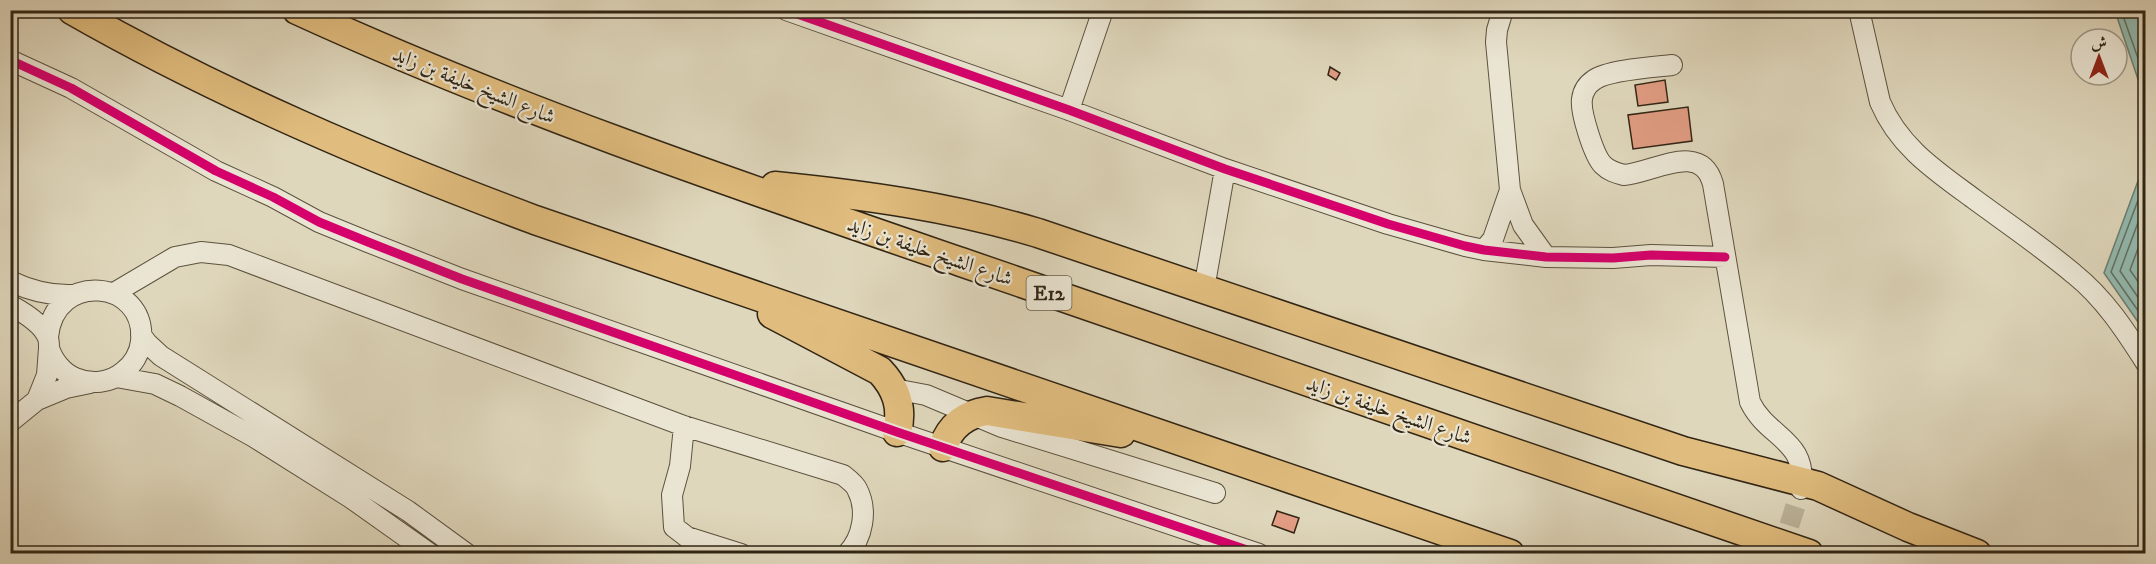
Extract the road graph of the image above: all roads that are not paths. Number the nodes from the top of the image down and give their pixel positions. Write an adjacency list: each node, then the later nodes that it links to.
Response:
1 (72, 10): 19 (highway)
2 (297, 10): 12 (highway, شارع الشيخ خليفة بن زايد / E12)
3 (786, 10): 7 (street)
4 (1103, 10): 10 (street)
5 (1503, 10): 13 (street)
6 (1859, 10): 27 (street)
7 (810, 15): 10 (street)
8 (10, 60): 35 (street)
9 (1672, 64): 16 (street)
10 (1069, 110): 11 (street)
11 (1225, 169): 14 (street); 20 (street)
12 (733, 182): 20 (highway); 47 (highway, شارع الشيخ خليفة بن زايد / E12)
13 (1510, 190): 14 (street); 15 (street)
14 (1484, 250): 15 (street)
15 (1546, 257): 16 (street)
16 (1725, 257): 38 (street)
17 (150, 272): 21 (street); 24 (street); 34 (street)
18 (10, 281): 22 (street)
19 (730, 286): 30 (highway); 36 (highway)
20 (1204, 289): 38 (highway)
21 (114, 294): 22 (street); 24 (street)
22 (73, 295): 26 (street)
23 (10, 305): 26 (street)
24 (136, 315): 25 (street)
25 (141, 334): 28 (street); 42 (street)
26 (49, 343): 29 (street); 31 (street)
27 (2145, 363)
28 (116, 377): 29 (street); 41 (street)
29 (96, 382): 31 (street)
30 (894, 389): 32 (street); 35 (highway)
31 (37, 400): 33 (street)
32 (972, 414): 36 (highway); 37 (highway); 39 (street)
33 (10, 422)
34 (684, 426): 40 (street); 44 (street)
35 (897, 432): 37 (street)
36 (1175, 438): 46 (highway)
37 (943, 447): 45 (street)
38 (1802, 485): 48 (highway)
39 (1215, 493)
40 (698, 548): 43 (street)
41 (430, 554)
42 (467, 554)
43 (741, 554)
44 (847, 554)
45 (1259, 554)
46 (1510, 554)
47 (1809, 554)
48 (1977, 554)

